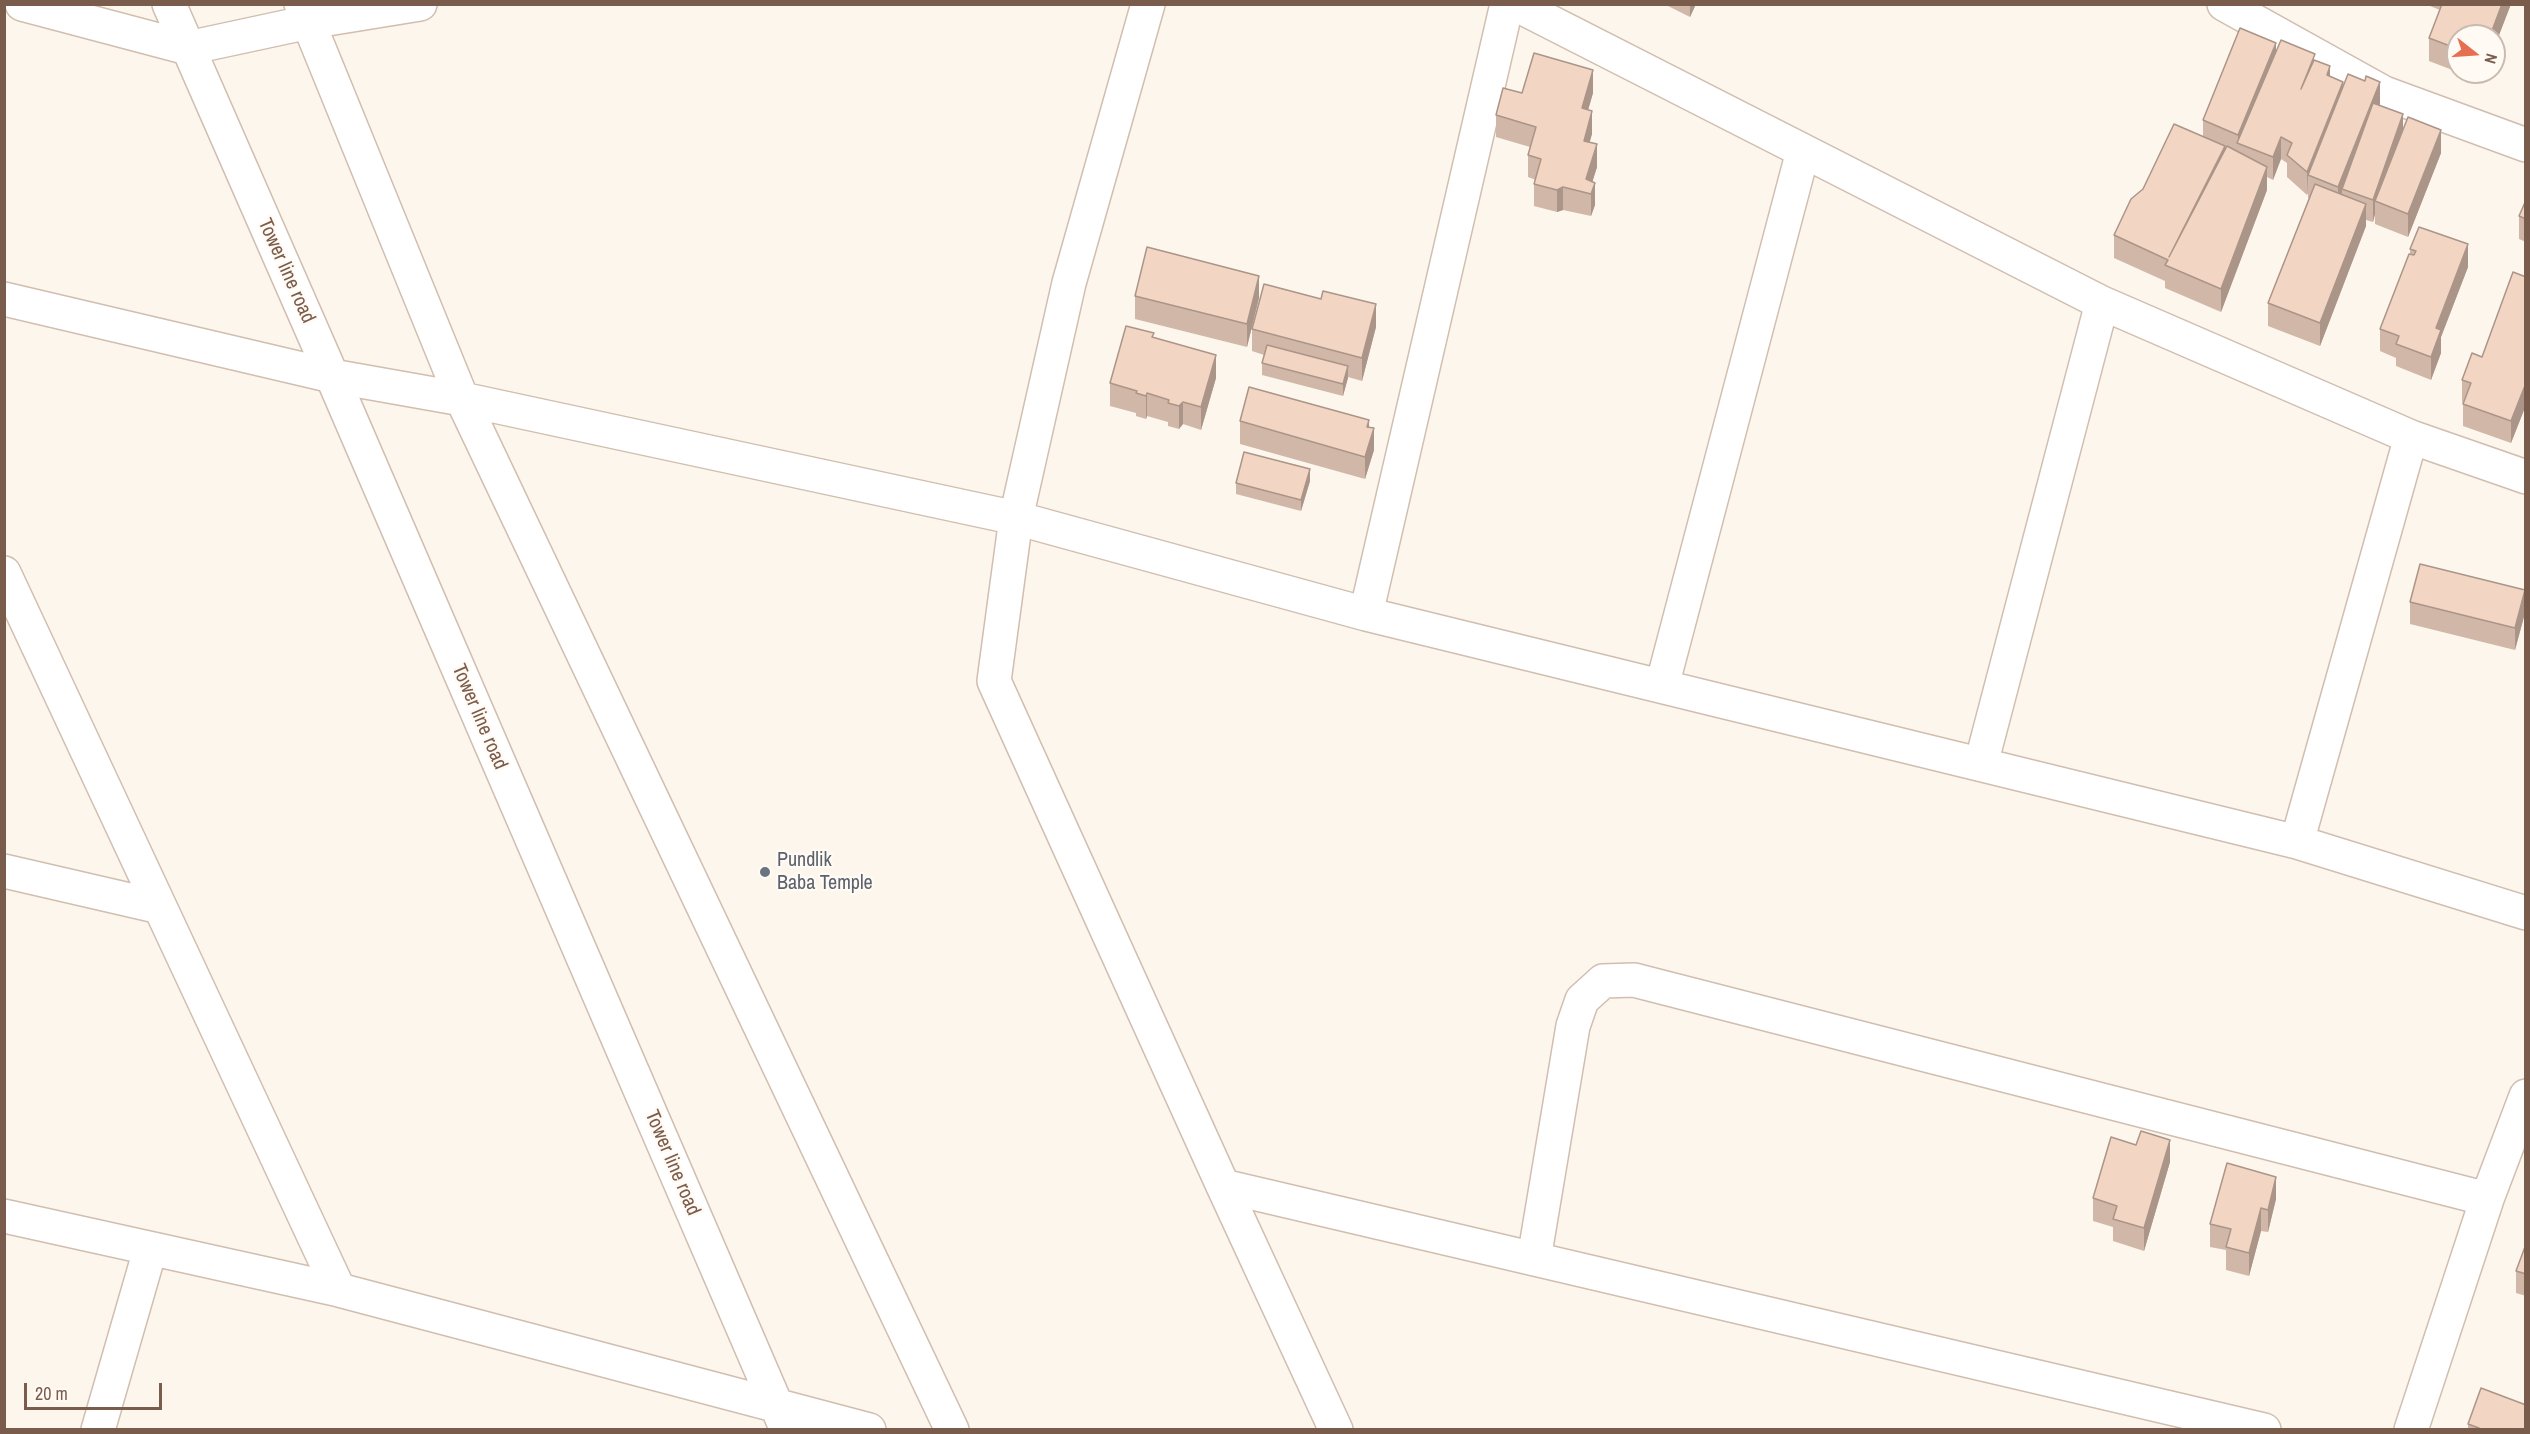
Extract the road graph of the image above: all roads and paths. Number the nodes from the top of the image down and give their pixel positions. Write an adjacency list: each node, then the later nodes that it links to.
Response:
1 (22, 4): 9 (street)
2 (168, 4): 9 (street, Tower line road)
3 (420, 4): 8 (street)
4 (1148, 4): 18 (street)
5 (1507, 4): 20 (street)
6 (1515, 4): 11 (street)
7 (2224, 4): 10 (street)
8 (305, 13): 9 (street); 15 (street)
9 (188, 48): 14 (street, Tower line road)
10 (2526, 145)
11 (1803, 151): 13 (street); 21 (street)
12 (4, 299): 14 (street)
13 (2102, 303): 16 (street); 22 (street)
14 (332, 376): 15 (street); 34 (street, Tower line road)
15 (462, 399): 18 (street); 37 (street)
16 (2411, 437): 17 (street); 23 (street)
17 (2526, 477)
18 (1016, 518): 20 (street); 28 (street)
19 (4, 573): 25 (street)
20 (1366, 614): 21 (street)
21 (1662, 686): 22 (street)
22 (1982, 764): 23 (street)
23 (2297, 842): 26 (street)
24 (4, 871): 25 (street)
25 (160, 907): 33 (street)
26 (2526, 913)
27 (2526, 1096): 29 (street)
28 (1223, 1186): 32 (street); 38 (street)
29 (2487, 1199): 32 (street); 40 (street)
30 (4, 1216): 31 (street)
31 (150, 1250): 33 (street); 35 (street)
32 (1534, 1259): 39 (street)
33 (339, 1290): 34 (street)
34 (782, 1418): 36 (street)
35 (98, 1430)
36 (868, 1430)
37 (952, 1430)
38 (1336, 1430)
39 (2264, 1430)
40 (2411, 1430)

